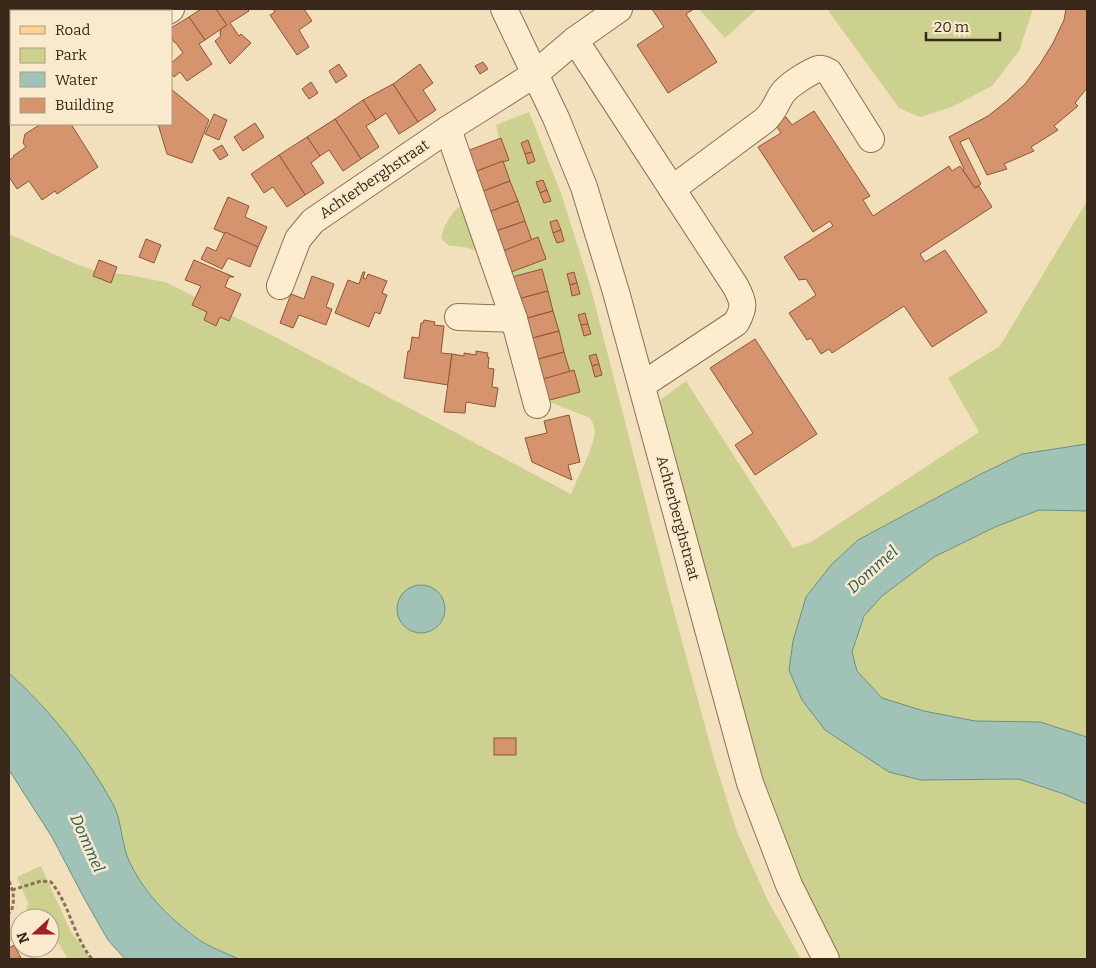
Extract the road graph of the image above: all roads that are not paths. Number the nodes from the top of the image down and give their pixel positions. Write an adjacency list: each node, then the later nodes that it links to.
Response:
1 (504, 9): 4 (street, Achterberghstraat)
2 (619, 9): 3 (street)
3 (575, 40): 4 (street); 7 (street)
4 (535, 74): 5 (street, Achterberghstraat); 11 (street, Achterberghstraat)
5 (448, 129): 8 (street, Achterberghstraat); 10 (street, Achterberghstraat)
6 (871, 139): 7 (street)
7 (672, 189): 11 (street)
8 (280, 286)
9 (458, 317): 10 (street)
10 (514, 319): 12 (street, Achterberghstraat)
11 (642, 385): 13 (street, Achterberghstraat)
12 (537, 405)
13 (826, 959)

